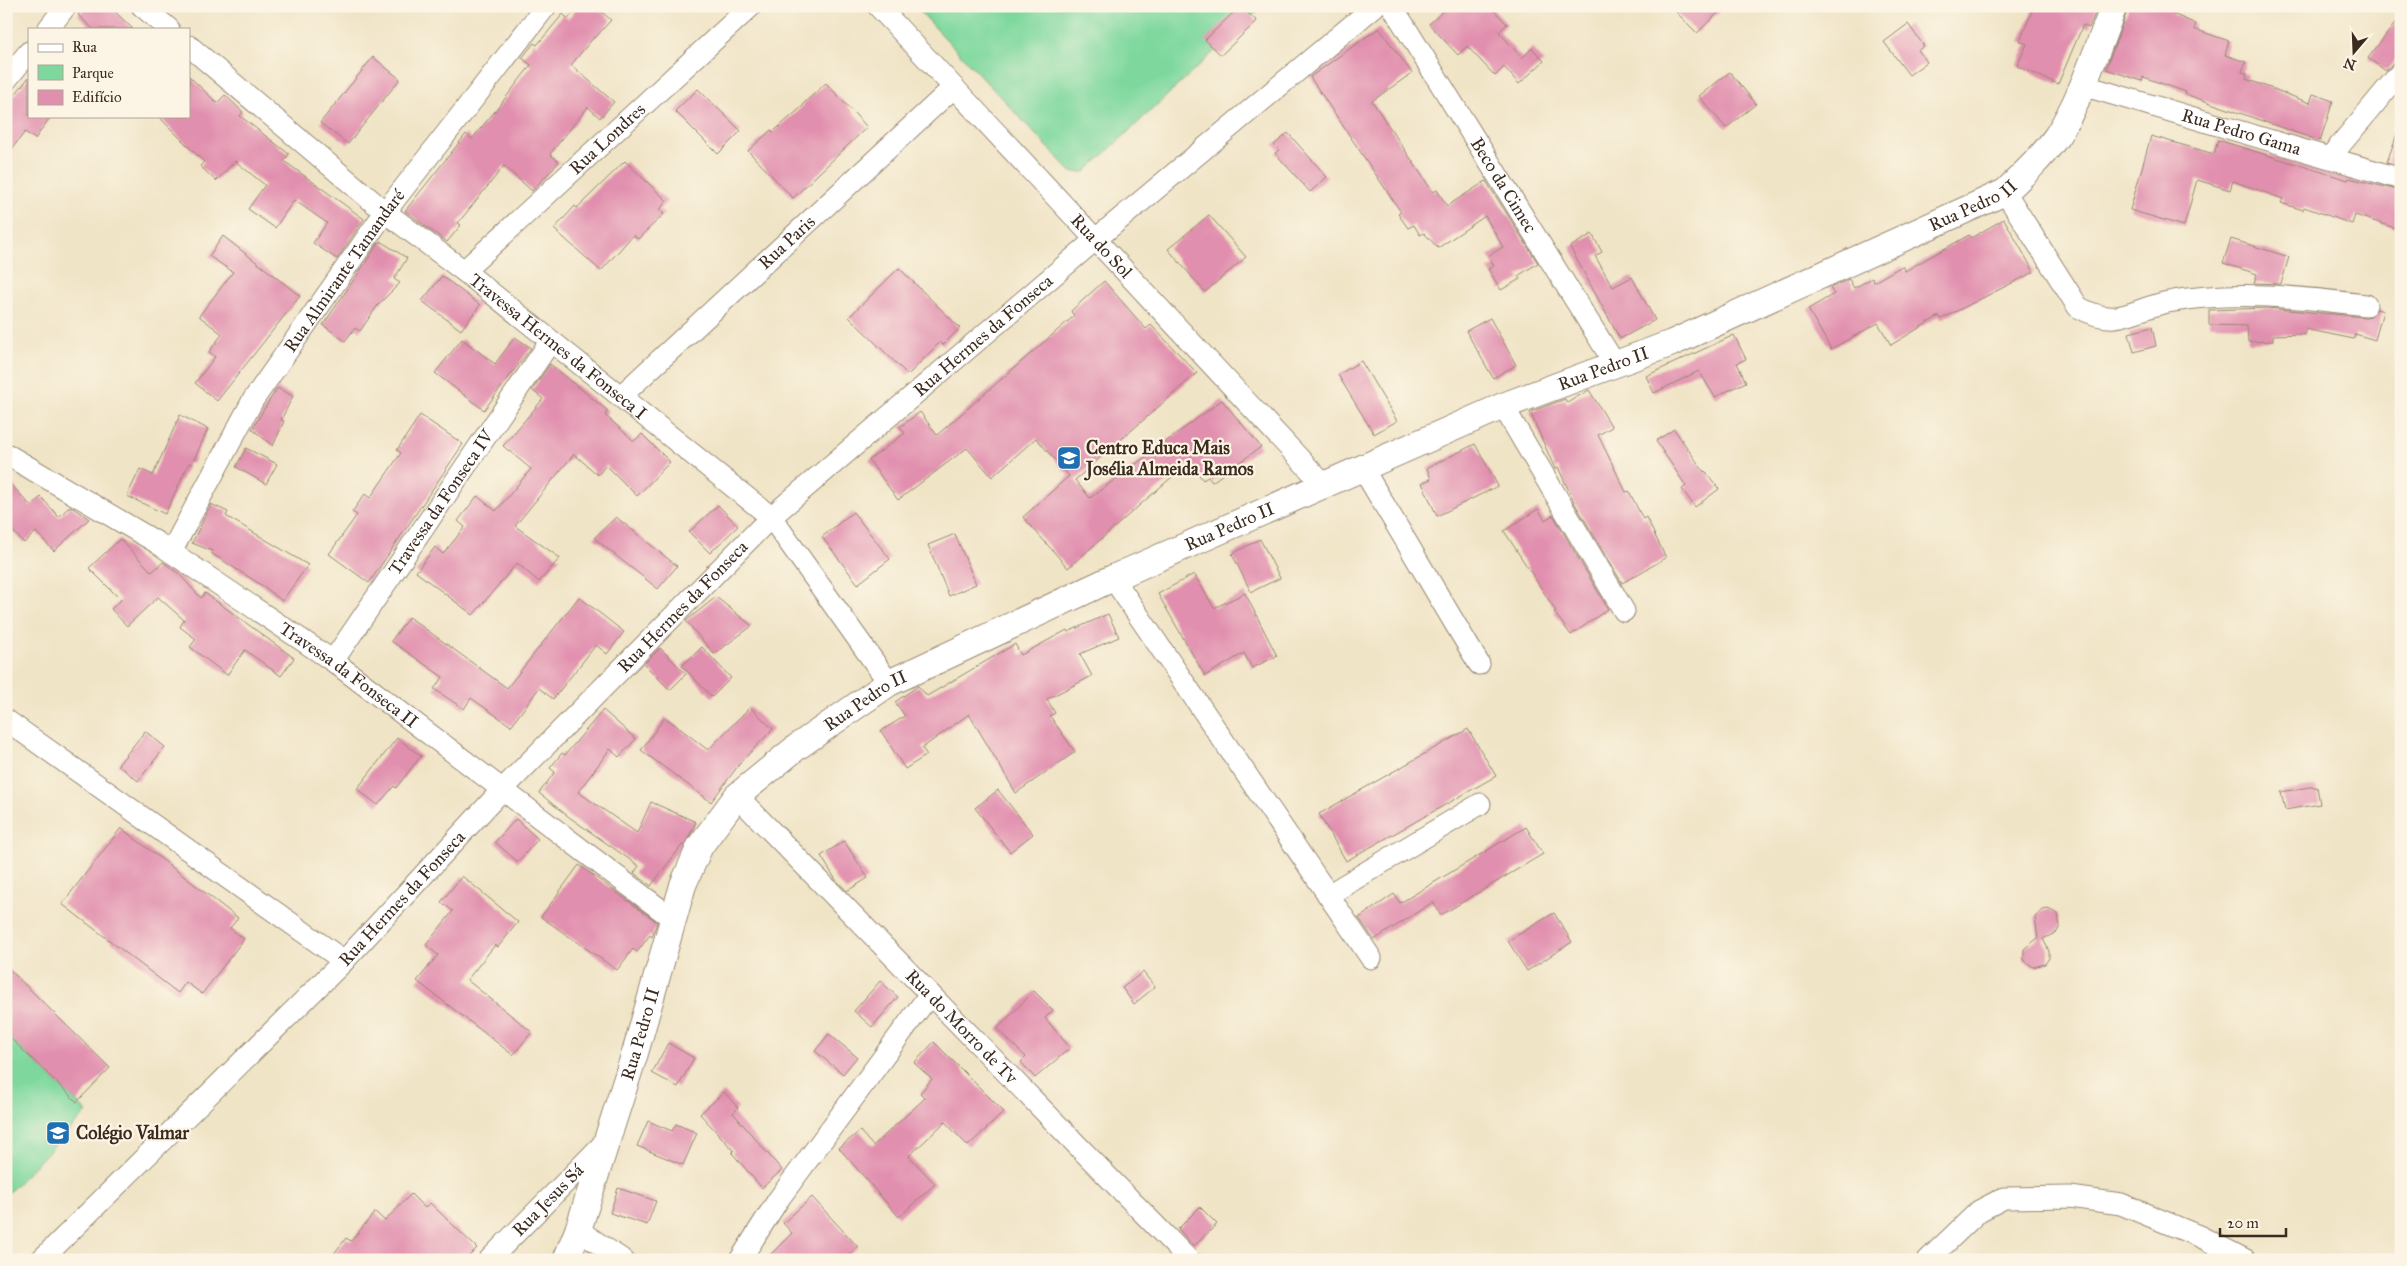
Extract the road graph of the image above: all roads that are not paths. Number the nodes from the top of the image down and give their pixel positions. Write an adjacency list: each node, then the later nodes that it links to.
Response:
1 (66, 6): 9 (street)
2 (142, 6): 10 (street)
3 (546, 6): 20 (street, Rua Almirante Tamandaré)
4 (751, 6): 22 (street, Rua Londres)
5 (878, 6): 16 (street, Rua do Sol)
6 (1375, 6): 21 (street, Rua Hermes da Fonseca)
7 (1392, 6): 25 (street, Beco da Cimec)
8 (2114, 6): 15 (street, Rua Pedro II)
9 (49, 28)
10 (168, 28)
11 (190, 47): 20 (street, Travessa Hermes da Fonseca I)
12 (28, 53): 14 (street)
13 (2401, 72): 17 (street)
14 (6, 80)
15 (2082, 85): 17 (street, Rua Pedro Gama); 19 (street, Rua Pedro II)
16 (954, 88): 21 (street, Rua do Sol); 26 (street, Rua Paris)
17 (2331, 156): 18 (street, Rua Pedro Gama)
18 (2401, 179)
19 (2005, 192): 23 (street); 25 (street, Rua Pedro II)
20 (385, 212): 22 (street, Travessa Hermes da Fonseca I); 32 (street, Rua Almirante Tamandaré)
21 (1096, 239): 30 (street, Rua do Sol); 31 (street, Rua Hermes da Fonseca)
22 (464, 271): 24 (street, Travessa Hermes da Fonseca I)
23 (2366, 305)
24 (550, 342): 26 (street, Travessa Hermes da Fonseca I); 35 (street, Travessa da Fonseca IV)
25 (1615, 364): 27 (street, Rua Pedro II)
26 (621, 396): 31 (street, Travessa Hermes da Fonseca I)
27 (1503, 406): 29 (street, Rua Pedro II); 34 (street)
28 (6, 454): 32 (street, Travessa da Fonseca II)
29 (1363, 469): 30 (street, Rua Pedro II); 36 (street)
30 (1325, 486): 33 (street, Rua Pedro II)
31 (770, 517): 37 (street, Travessa Hermes da Fonseca I); 39 (street, Rua Hermes da Fonseca)
32 (171, 552): 35 (street, Travessa da Fonseca II)
33 (1113, 578): 37 (street, Rua Pedro II); 42 (street)
34 (1624, 611)
35 (333, 661): 39 (street, Travessa da Fonseca II)
36 (1479, 664)
37 (888, 683): 40 (street, Rua Pedro II)
38 (6, 720): 45 (street)
39 (501, 791): 43 (street, Travessa da Fonseca II); 45 (street, Rua Hermes da Fonseca)
40 (737, 796): 43 (street, Rua Pedro II); 46 (street, Rua do Morro de Tv)
41 (1480, 804): 42 (street)
42 (1328, 895): 44 (street)
43 (673, 919): 47 (street, Rua Pedro II)
44 (1371, 958)
45 (344, 961): 50 (street, Rua Hermes da Fonseca)
46 (930, 994): 49 (street, Rua do Morro de Tv); 54 (street)
47 (607, 1140): 48 (street, Rua Pedro II); 51 (street, Rua Jesus Sá)
48 (578, 1230): 52 (street, Rua Pedro II); 53 (street)
49 (1189, 1259)
50 (41, 1260)
51 (489, 1260)
52 (566, 1260)
53 (623, 1260)
54 (740, 1260)
55 (1928, 1260): 56 (street)
56 (2246, 1260)

